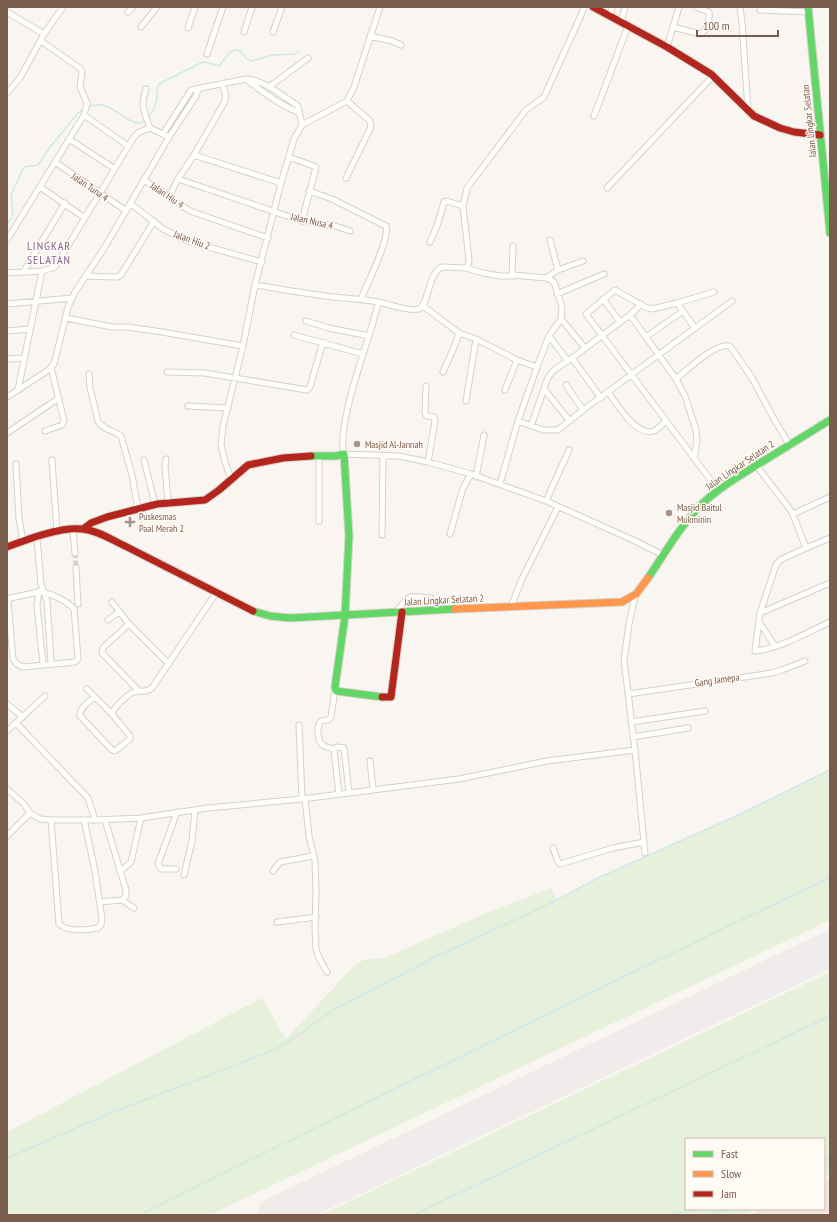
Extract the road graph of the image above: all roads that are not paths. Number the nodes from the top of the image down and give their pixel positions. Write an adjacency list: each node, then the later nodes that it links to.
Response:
1 (63, 7): 27 (street)
2 (133, 7): 19 (street)
3 (157, 7): 22 (street)
4 (195, 7): 24 (street)
5 (223, 7): 32 (street)
6 (252, 7): 25 (street)
7 (282, 7): 26 (street)
8 (380, 7): 28 (street)
9 (584, 7): 68 (street)
10 (593, 7): 20 (main road)
11 (612, 7): 20 (street)
12 (625, 7): 21 (street)
13 (679, 7): 23 (street)
14 (696, 7): 23 (street)
15 (740, 7): 42 (street)
16 (760, 10): 17 (street)
17 (808, 10): 49 (main road, Jalan Lingkar Selatan)
18 (7, 12): 27 (street)
19 (128, 12)
20 (610, 16): 21 (main road)
21 (625, 24): 31 (main road); 45 (street)
22 (142, 27)
23 (673, 27): 31 (street)
24 (188, 28)
25 (244, 32)
26 (273, 32)
27 (44, 34): 29 (street)
28 (370, 36): 30 (street); 41 (street)
29 (41, 41): 40 (street); 44 (street)
30 (401, 45)
31 (668, 47): 34 (main road)
32 (207, 54)
33 (308, 58): 37 (street)
34 (713, 76): 42 (main road); 62 (street)
35 (246, 80): 36 (street); 37 (street); 43 (street)
36 (222, 84): 39 (street); 53 (street)
37 (269, 87): 43 (street)
38 (146, 89): 47 (street)
39 (198, 89): 48 (street); 50 (street)
40 (7, 93)
41 (347, 101): 46 (street); 57 (street)
42 (748, 109): 49 (main road)
43 (300, 113): 46 (street)
44 (84, 114): 51 (street); 52 (street)
45 (594, 116)
46 (302, 125): 54 (street)
47 (149, 126): 48 (street); 52 (street)
48 (163, 134): 50 (street)
49 (820, 135): 75 (main road, Jalan Lingkar Selatan)
50 (169, 137): 59 (street)
51 (69, 139): 55 (street); 56 (street)
52 (128, 146): 56 (street)
53 (194, 155): 58 (street); 60 (street)
54 (288, 157): 60 (street); 63 (street)
55 (55, 162): 61 (street); 64 (street, Jalan Tuna 4)
56 (115, 169): 64 (street)
57 (346, 178)
58 (178, 179): 65 (street); 70 (street, Jalan Nusa 4)
59 (144, 180): 65 (street, Jalan Hiu 4); 67 (street)
60 (281, 183): 70 (street)
61 (40, 187): 66 (street); 77 (street)
62 (607, 188)
63 (309, 191): 72 (street); 96 (street)
64 (100, 194): 69 (street, Jalan Tuna 4); 71 (street)
65 (169, 197): 76 (street, Jalan Hiu 4)
66 (65, 203): 71 (street); 85 (street)
67 (130, 203): 69 (street); 73 (street, Jalan Hiu 2)
68 (463, 206): 79 (street); 83 (street)
69 (125, 210): 89 (street)
70 (274, 210): 72 (street, Jalan Nusa 4); 76 (street)
71 (85, 218): 86 (street)
72 (302, 221): 74 (street, Jalan Nusa 4)
73 (154, 222): 82 (street, Jalan Hiu 2); 89 (street)
74 (350, 231)
75 (830, 233)
76 (268, 238): 82 (street)
77 (7, 240)
78 (550, 240): 84 (street)
79 (430, 242)
80 (513, 246): 90 (street)
81 (583, 261): 84 (street)
82 (262, 262): 92 (street)
83 (466, 268): 90 (street); 104 (street)
84 (558, 270): 91 (street)
85 (24, 271): 86 (street); 87 (street)
86 (42, 271): 98 (street)
87 (7, 273)
88 (604, 274): 94 (street)
89 (86, 276): 95 (street)
90 (514, 276): 91 (street)
91 (546, 278): 94 (street)
92 (255, 285): 96 (street); 122 (street)
93 (714, 292): 101 (street)
94 (557, 294): 108 (street)
95 (72, 298): 98 (street); 107 (street)
96 (361, 298): 100 (street)
97 (603, 299): 103 (street); 110 (street); 118 (street)
98 (35, 301): 102 (street); 112 (street)
99 (732, 301): 111 (street)
100 (379, 302): 104 (street); 116 (street)
101 (677, 303): 103 (street); 105 (street)
102 (7, 304)
103 (641, 304): 106 (street)
104 (422, 306): 114 (street)
105 (683, 311): 111 (street); 119 (street)
106 (629, 316): 110 (street); 119 (street)
107 (66, 318): 122 (street); 130 (street)
108 (562, 319): 117 (street); 123 (street)
109 (306, 321): 116 (street)
110 (620, 322): 118 (street)
111 (695, 328): 125 (street)
112 (30, 329): 113 (street); 126 (street)
113 (7, 331)
114 (458, 333): 120 (street); 133 (street)
115 (294, 335): 121 (street)
116 (369, 336): 124 (street)
117 (550, 336): 128 (street); 131 (street)
118 (603, 336): 123 (street); 135 (street)
119 (646, 337): 125 (street)
120 (476, 339): 129 (street); 148 (street)
121 (323, 342): 124 (street); 136 (street)
122 (243, 346): 136 (street)
123 (585, 348): 128 (street)
124 (363, 354): 162 (street)
125 (658, 354): 135 (street); 137 (street)
126 (24, 358): 127 (street); 142 (street)
127 (7, 359)
128 (570, 359): 140 (street); 147 (street)
129 (517, 360): 131 (street); 141 (street)
130 (51, 367): 142 (street); 146 (street)
131 (537, 367): 154 (street)
132 (166, 372): 136 (street)
133 (443, 372)
134 (89, 374): 182 (street)
135 (631, 374): 143 (street); 155 (street)
136 (235, 378): 150 (street)
137 (676, 379): 160 (street); 166 (street)
138 (566, 385): 151 (street)
139 (426, 386): 169 (street)
140 (544, 389): 152 (street); 156 (street)
141 (505, 390)
142 (16, 392): 144 (street); 145 (street)
143 (608, 392): 147 (street); 155 (street)
144 (7, 393)
145 (7, 397)
146 (59, 398): 157 (street); 158 (street)
147 (601, 398): 151 (street)
148 (466, 401)
149 (188, 406): 150 (street)
150 (228, 408): 174 (street)
151 (583, 410): 152 (street)
152 (569, 420): 156 (street)
153 (830, 420): 160 (main road, Jalan Lingkar Selatan 2)
154 (518, 421): 156 (street); 175 (street)
155 (666, 422): 166 (street)
156 (531, 426)
157 (45, 431)
158 (7, 433)
159 (484, 435): 173 (street)
160 (789, 444): 171 (main road, Jalan Lingkar Selatan 2)
161 (568, 450): 178 (street)
162 (344, 454): 163 (main road); 164 (street); 213 (main road)
163 (319, 456): 174 (main road); 184 (street)
164 (383, 456): 169 (street); 189 (street)
165 (166, 459): 179 (street)
166 (694, 459): 176 (street)
167 (52, 460): 187 (street)
168 (144, 460): 180 (street)
169 (428, 462): 172 (street)
170 (16, 464): 192 (street)
171 (756, 465): 176 (main road, Jalan Lingkar Selatan 2); 183 (street)
172 (471, 474): 173 (street); 188 (street)
173 (476, 477): 175 (street)
174 (231, 479): 179 (main road)
175 (500, 484): 178 (street)
176 (718, 490): 196 (main road, Jalan Lingkar Selatan 2)
177 (830, 497): 183 (street)
178 (546, 501): 181 (street)
179 (168, 502): 180 (main road)
180 (155, 504): 182 (main road)
181 (558, 507): 196 (street); 209 (street)
182 (138, 509): 186 (main road)
183 (793, 514): 194 (street)
184 (319, 521)
185 (73, 530): 186 (main road, Jalan Lingkar Selatan 2); 187 (main road, Jalan Lingkar Selatan 2); 195 (street)
186 (83, 530): 202 (main road, Jalan Lingkar Selatan 2)
187 (57, 532): 190 (main road, Jalan Lingkar Selatan 2)
188 (450, 534)
189 (382, 535)
190 (37, 538): 192 (main road, Jalan Lingkar Selatan 2); 199 (street)
191 (830, 538): 194 (street)
192 (23, 541): 193 (main road, Jalan Lingkar Selatan 2)
193 (7, 547)
194 (806, 548): 212 (street)
195 (74, 553)
196 (663, 555): 203 (main road, Jalan Lingkar Selatan 2)
197 (76, 568): 208 (street)
198 (830, 583): 212 (street)
199 (41, 584): 200 (street); 201 (street)
200 (38, 592): 201 (street); 205 (street); 221 (street)
201 (45, 592): 206 (street); 220 (street)
202 (216, 593): 213 (main road, Jalan Lingkar Selatan 2); 222 (street)
203 (635, 596): 209 (main road, Jalan Lingkar Selatan 2); 226 (street)
204 (431, 598): 211 (street)
205 (37, 600): 206 (street); 221 (street)
206 (47, 601): 220 (street)
207 (112, 602): 210 (street)
208 (78, 604)
209 (511, 607): 211 (main road, Jalan Lingkar Selatan 2)
210 (119, 612): 214 (street); 217 (street)
211 (399, 612): 213 (main road, Jalan Lingkar Selatan 2); 224 (main road)
212 (760, 614): 215 (street)
213 (345, 616): 224 (main road)
214 (108, 620)
215 (759, 622): 218 (street); 218 (street)
216 (830, 622): 218 (street)
217 (129, 624): 222 (street); 225 (street)
218 (775, 646)
219 (805, 661): 226 (street, Gang Jamepa)
220 (51, 663): 221 (street)
221 (43, 664)
222 (169, 664): 225 (street)
223 (87, 689): 228 (street)
224 (335, 690): 239 (street)
225 (139, 691): 231 (street)
226 (628, 694): 233 (street)
227 (45, 696): 232 (street)
228 (94, 697): 231 (street); 231 (street)
229 (7, 704): 232 (street)
230 (705, 712): 233 (street)
231 (112, 714)
232 (22, 717): 234 (street)
233 (631, 722): 238 (street)
234 (16, 723): 237 (street); 253 (street)
235 (299, 725): 246 (street)
236 (688, 728): 238 (street)
237 (7, 731)
238 (633, 737): 240 (street)
239 (333, 749): 244 (street); 245 (street)
240 (635, 750): 243 (street); 256 (street)
241 (370, 761): 243 (street)
242 (7, 789): 249 (street)
243 (373, 789): 244 (street)
244 (349, 792): 245 (street)
245 (339, 794): 246 (street)
246 (304, 798): 247 (street); 259 (street)
247 (195, 810): 248 (street); 263 (street)
248 (177, 812): 250 (street); 260 (street)
249 (30, 813): 251 (street); 255 (street)
250 (141, 818): 254 (street); 262 (street)
251 (51, 820): 252 (street); 265 (street)
252 (84, 820): 253 (street); 265 (street)
253 (95, 820): 254 (street)
254 (105, 820): 262 (street)
255 (7, 836)
256 (644, 842): 257 (street); 258 (street)
257 (553, 848)
258 (645, 853)
259 (314, 856): 261 (street); 267 (street)
260 (176, 869)
261 (273, 871)
262 (120, 872): 264 (street)
263 (184, 875)
264 (122, 900): 265 (street); 266 (street)
265 (100, 902)
266 (134, 908)
267 (316, 917): 268 (street); 269 (street)
268 (277, 922)
269 (327, 972)

